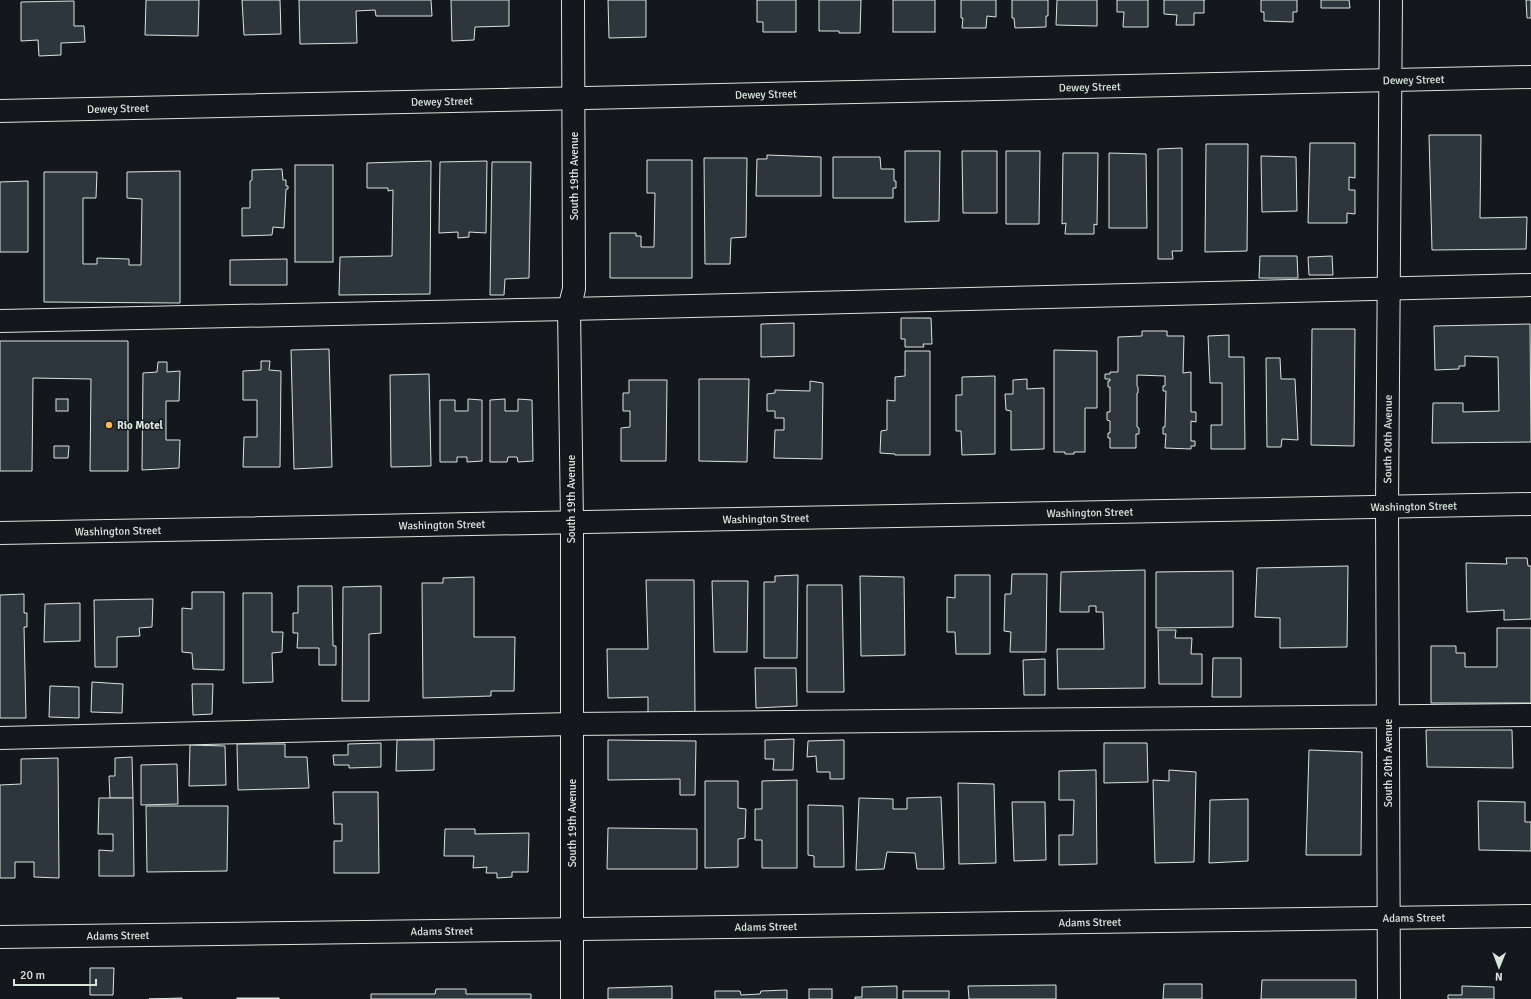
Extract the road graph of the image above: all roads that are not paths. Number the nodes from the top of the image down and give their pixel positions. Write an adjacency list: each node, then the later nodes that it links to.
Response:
1 (573, 0): 5 (street, South 19th Avenue)
2 (1392, 0): 4 (street, South 20th Avenue)
3 (1531, 77): 4 (street, Dewey Street)
4 (1391, 81): 5 (street, Dewey Street); 8 (street, South 20th Avenue)
5 (574, 99): 6 (street, Dewey Street); 9 (street, South 19th Avenue)
6 (0, 111)
7 (1531, 285): 8 (street)
8 (1390, 288): 9 (street); 12 (street, South 20th Avenue)
9 (569, 309): 10 (street); 13 (street, South 19th Avenue)
10 (0, 321)
11 (1531, 504): 12 (street, Washington Street)
12 (1387, 506): 13 (street, Washington Street); 16 (street, South 20th Avenue)
13 (572, 523): 14 (street, Washington Street); 17 (street, South 19th Avenue)
14 (0, 533)
15 (1531, 715): 16 (street)
16 (1388, 717): 17 (street); 20 (street, South 20th Avenue)
17 (571, 724): 18 (street); 21 (street, South 19th Avenue)
18 (0, 738)
19 (1531, 916): 20 (street, Adams Street)
20 (1389, 918): 21 (street, Adams Street); 24 (street, South 20th Avenue)
21 (572, 930): 22 (street, Adams Street); 23 (street, South 19th Avenue)
22 (0, 937)
23 (572, 999)
24 (1389, 999)

